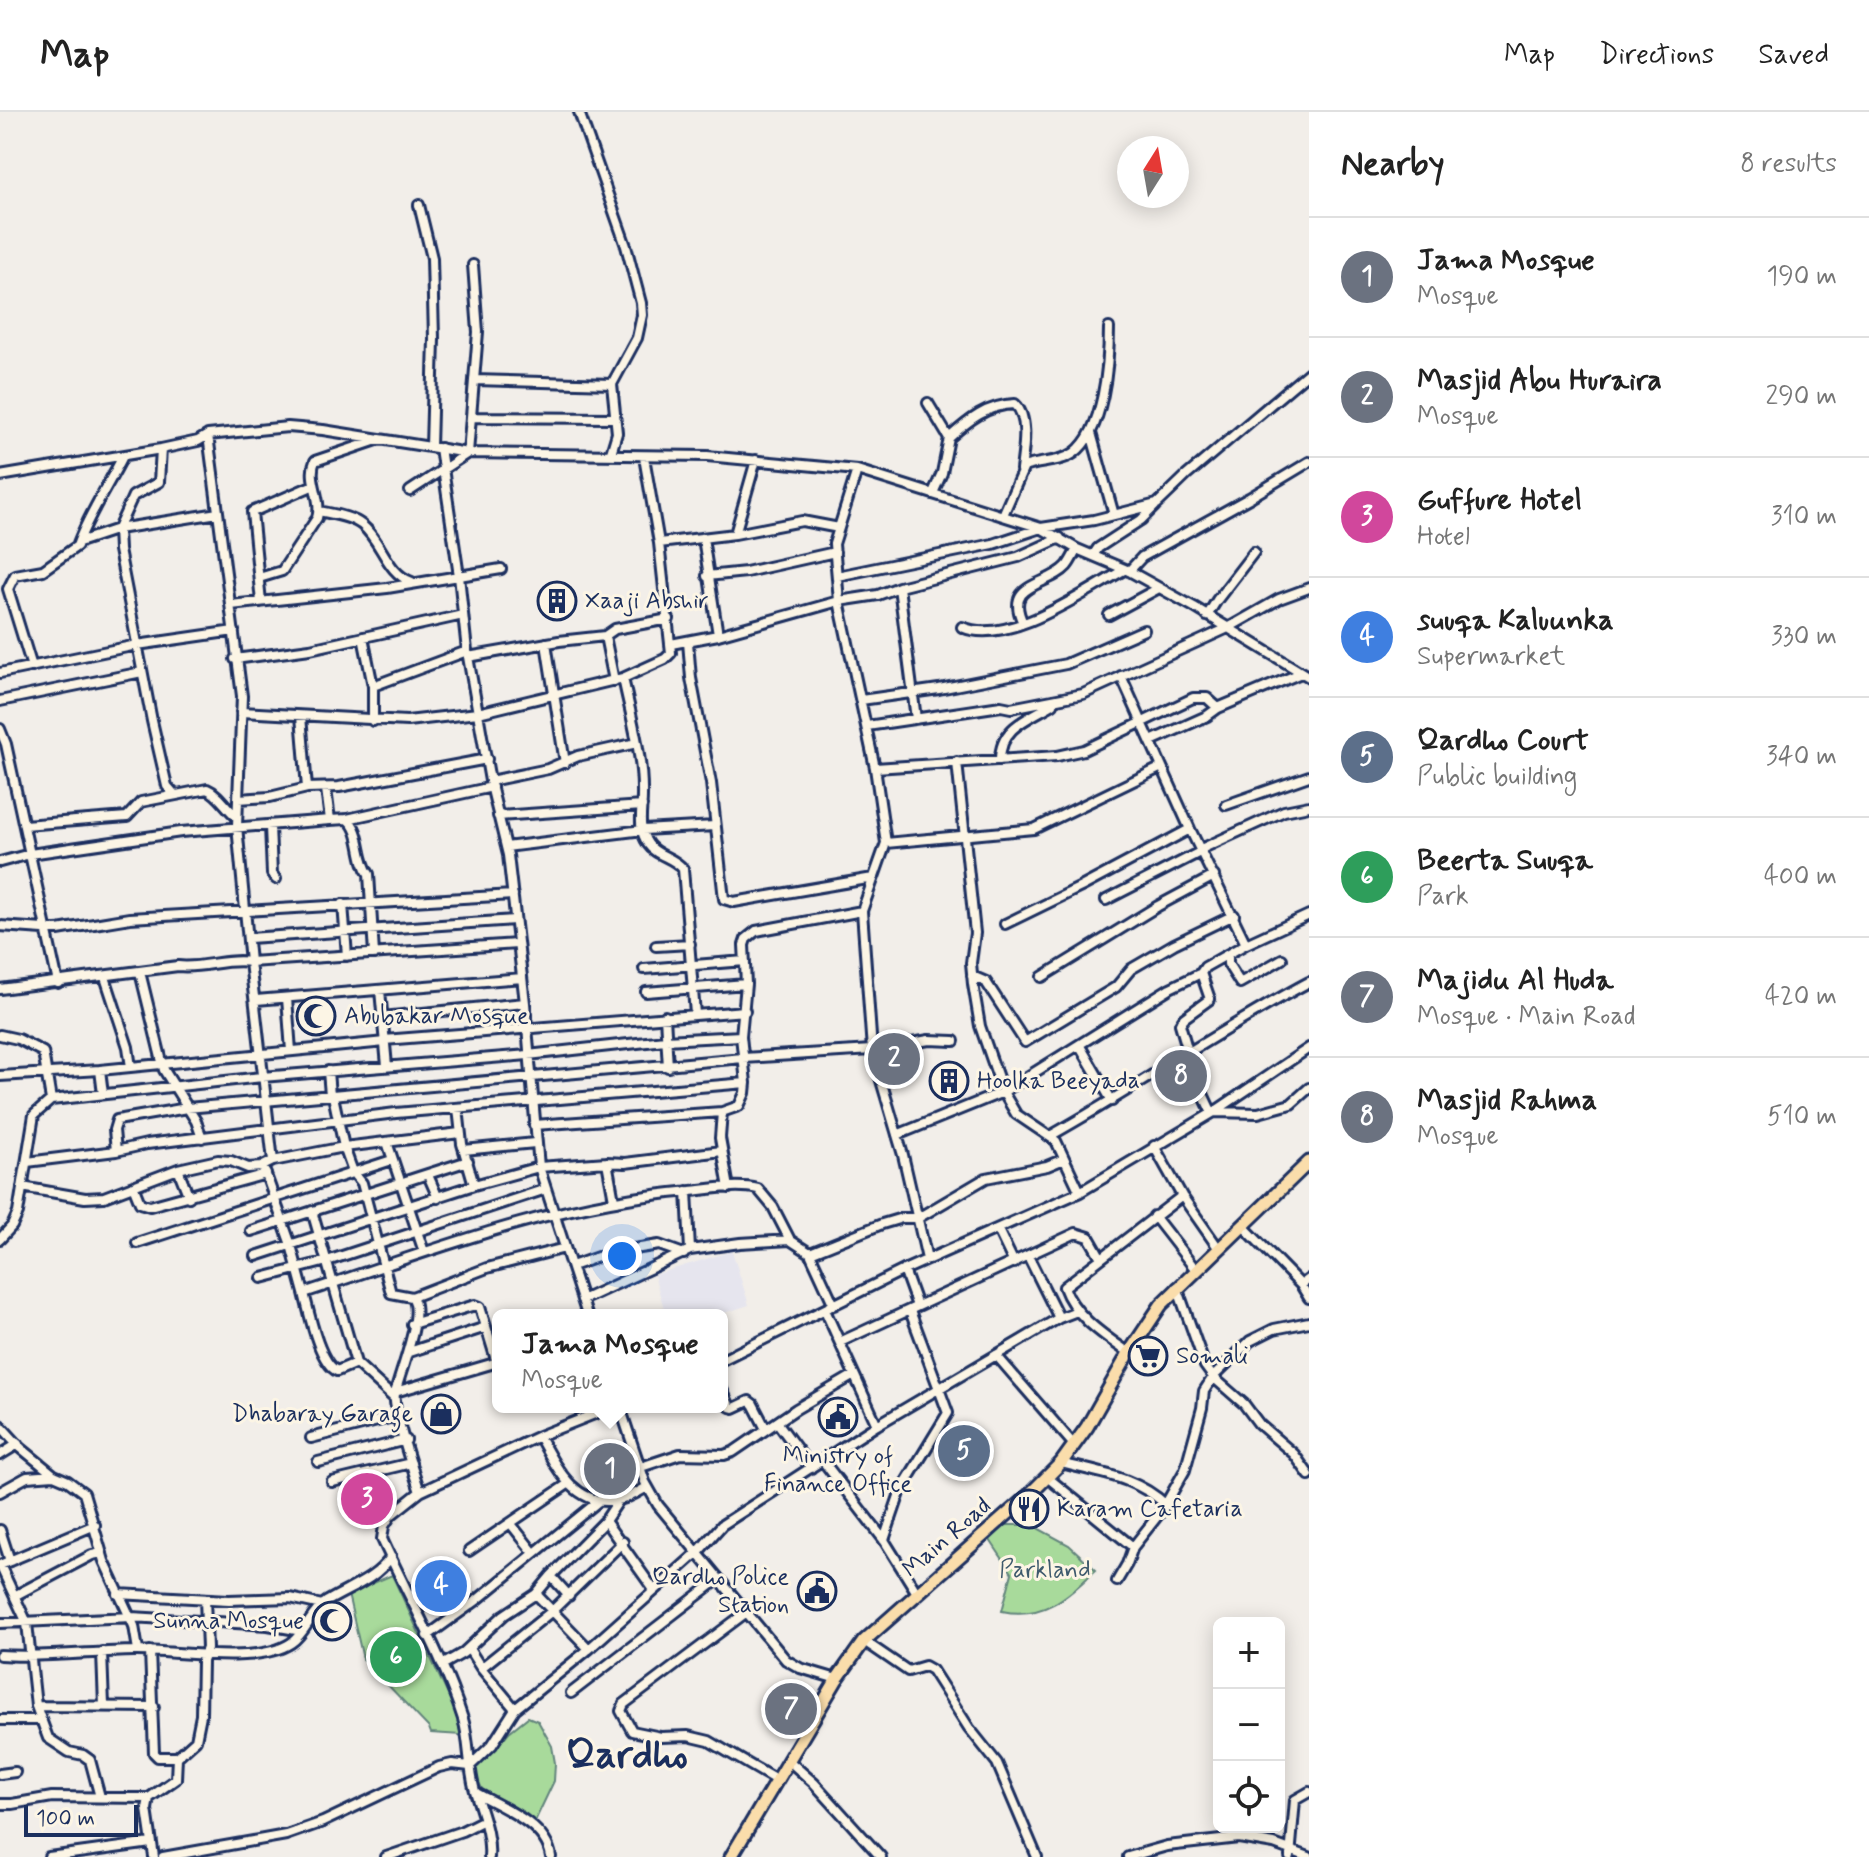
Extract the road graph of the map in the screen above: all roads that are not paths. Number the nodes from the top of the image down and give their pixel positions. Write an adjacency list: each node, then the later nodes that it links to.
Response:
1 (579, 112): 7 (street)
2 (419, 205): 15 (street)
3 (473, 265): 6 (street)
4 (1109, 328): 11 (street)
5 (1309, 372): 30 (street)
6 (475, 380): 7 (street); 9 (street)
7 (612, 384): 10 (street)
8 (928, 403): 13 (street)
9 (472, 417): 10 (street); 17 (street)
10 (614, 418): 18 (street)
11 (1091, 433): 25 (street); 34 (street)
12 (208, 435): 14 (street); 16 (street); 32 (street)
13 (949, 438): 25 (street); 29 (street)
14 (381, 439): 15 (street); 27 (street)
15 (435, 448): 17 (street); 23 (street)
16 (161, 449): 19 (street); 37 (street)
17 (468, 453): 18 (street); 23 (street)
18 (611, 453): 20 (street)
19 (123, 456): 26 (street); 41 (street)
20 (644, 457): 21 (street); 42 (street)
21 (756, 460): 24 (street); 38 (street)
22 (1309, 462): 48 (street)
23 (441, 470): 28 (street); 49 (street)
24 (857, 470): 29 (street); 35 (street)
25 (1021, 470): 33 (street)
26 (0, 476)
27 (314, 485): 31 (street); 52 (street)
28 (410, 491)
29 (933, 493): 33 (street)
30 (1157, 504): 34 (street); 46 (street)
31 (319, 511): 52 (street); 53 (street)
32 (218, 513): 37 (street); 61 (street)
33 (1003, 515): 36 (street)
34 (1114, 515): 36 (street)
35 (839, 528): 38 (street); 44 (street)
36 (1041, 528): 40 (street); 51 (street)
37 (118, 529): 41 (street); 77 (street)
38 (735, 534): 39 (street)
39 (703, 538): 42 (street); 50 (street)
40 (1060, 538): 43 (street); 54 (street)
41 (79, 542): 57 (street)
42 (659, 543): 65 (street)
43 (1077, 549): 46 (street); 66 (street)
44 (835, 552): 50 (street); 51 (street)
45 (1254, 552): 64 (street)
46 (1094, 554): 48 (street)
47 (501, 569): 49 (street)
48 (1127, 570): 55 (street); 66 (street)
49 (459, 576): 53 (street); 62 (street)
50 (707, 576): 71 (street)
51 (837, 576): 59 (street)
52 (259, 578): 60 (street)
53 (414, 583): 60 (street)
54 (899, 587): 59 (street); 87 (street)
55 (1159, 588): 63 (street); 64 (street)
56 (1309, 588): 68 (street)
57 (11, 597): 58 (street); 80 (street)
58 (1, 600)
59 (839, 601): 71 (street); 89 (street)
60 (261, 602): 61 (street)
61 (231, 605): 70 (street)
62 (463, 615): 73 (street); 78 (street)
63 (1109, 615)
64 (1207, 616): 68 (street)
65 (669, 619): 72 (street); 76 (street)
66 (1023, 623): 67 (street)
67 (962, 627)
68 (1228, 628): 83 (street); 84 (street)
69 (1144, 630): 87 (street)
70 (234, 631): 77 (street); 79 (street)
71 (718, 635): 74 (street)
72 (605, 636): 75 (street); 85 (street)
73 (363, 637): 79 (street); 86 (street)
74 (688, 642): 76 (street); 124 (street)
75 (546, 643): 78 (street); 88 (street)
76 (671, 644): 85 (street)
77 (137, 645): 80 (street); 81 (street)
78 (468, 654): 86 (street); 94 (street)
79 (235, 659): 93 (street)
80 (32, 667): 82 (street)
81 (142, 672): 90 (street); 113 (street)
82 (0, 673)
83 (1305, 675): 92 (street)
84 (1121, 676): 91 (street); 98 (street)
85 (618, 680): 88 (street); 102 (street)
86 (373, 686): 97 (street)
87 (912, 692): 89 (street); 96 (street)
88 (555, 695): 94 (street); 106 (street)
89 (861, 700): 99 (street)
90 (0, 701)
91 (1057, 701): 96 (street); 104 (street)
92 (1218, 708): 98 (street); 101 (street)
93 (241, 712): 95 (street); 114 (street)
94 (478, 713): 97 (street); 103 (street)
95 (301, 716): 97 (street); 111 (street)
96 (916, 719): 99 (street)
97 (373, 721)
98 (1142, 721): 101 (street); 104 (street)
99 (867, 726): 108 (street)
100 (0, 729): 122 (street)
101 (1151, 741): 107 (street)
102 (637, 743): 106 (street); 116 (street)
103 (487, 759): 110 (street); 112 (street)
104 (1000, 760): 105 (street)
105 (957, 762): 108 (street); 127 (street)
106 (565, 763): 110 (street)
107 (1162, 767): 125 (street); 127 (street)
108 (875, 768): 128 (street)
109 (1309, 776): 115 (street)
110 (491, 784): 118 (street); 119 (street)
111 (307, 788): 112 (street); 114 (street)
112 (326, 789): 120 (street)
113 (174, 794): 121 (street); 122 (street)
114 (238, 799): 121 (street)
115 (1226, 805)
116 (642, 806): 118 (street); 126 (street)
117 (1309, 806): 130 (street)
118 (498, 816): 129 (street)
119 (347, 819): 120 (street); 139 (street)
120 (330, 820): 123 (street)
121 (237, 822): 123 (street); 131 (street); 140 (street)
122 (24, 825): 131 (street)
123 (270, 826): 135 (street)
124 (715, 826): 126 (street); 134 (street)
125 (1190, 829): 130 (street); 145 (street)
126 (643, 830): 129 (street); 152 (street)
127 (965, 836): 128 (street); 165 (street)
128 (886, 843): 134 (street)
129 (506, 847): 136 (street)
130 (1202, 850): 133 (street); 137 (street)
131 (30, 854): 132 (street); 147 (street)
132 (0, 862)
133 (1214, 876): 142 (street); 167 (street)
134 (873, 878): 141 (street)
135 (276, 879)
136 (513, 895): 139 (street); 144 (street)
137 (1106, 900)
138 (343, 904): 139 (street); 140 (street); 149 (street)
139 (370, 904): 148 (street)
140 (246, 910): 147 (street); 150 (street)
141 (862, 911): 159 (street); 191 (street)
142 (1234, 915): 153 (street); 165 (street)
143 (1309, 915): 153 (street)
144 (515, 920): 148 (street); 151 (street)
145 (1005, 924)
146 (0, 926): 147 (street)
147 (46, 928): 170 (street)
148 (372, 930): 149 (street); 155 (street)
149 (344, 931): 150 (street); 157 (street)
150 (249, 938): 160 (street)
151 (517, 944): 155 (street); 168 (street)
152 (690, 944): 154 (street); 161 (street)
153 (1246, 944): 156 (street)
154 (656, 946)
155 (374, 954): 157 (street)
156 (1228, 955): 158 (street); 164 (street)
157 (347, 956): 160 (street)
158 (1282, 959)
159 (745, 961): 161 (street); 171 (street)
160 (250, 962): 163 (street); 177 (street)
161 (691, 967): 162 (street); 172 (street)
162 (644, 969)
163 (140, 972): 166 (street); 197 (street)
164 (1201, 973): 189 (street); 194 (street)
165 (972, 976): 210 (street)
166 (105, 977): 170 (street); 199 (street)
167 (1042, 977)
168 (522, 978): 174 (street); 178 (street)
169 (1309, 982): 194 (street)
170 (58, 983): 173 (street)
171 (746, 984): 172 (street); 179 (street)
172 (693, 988): 175 (street); 180 (street)
173 (0, 989)
174 (380, 990): 176 (street); 182 (street)
175 (646, 992)
176 (287, 998): 177 (street); 192 (street)
177 (256, 1000): 193 (street)
178 (525, 1003): 182 (street); 183 (street)
179 (745, 1011): 180 (street); 185 (street)
180 (695, 1014): 181 (street)
181 (665, 1016): 183 (street); 186 (street)
182 (382, 1017): 187 (street)
183 (526, 1029): 187 (street); 195 (street)
184 (0, 1035): 203 (street)
185 (741, 1036): 186 (street); 196 (street)
186 (665, 1040): 195 (street); 200 (street)
187 (385, 1041): 192 (street); 198 (street)
188 (954, 1041): 191 (street)
189 (1080, 1046): 210 (street); 214 (street)
190 (1309, 1048): 220 (street)
191 (872, 1050): 196 (street); 225 (street)
192 (291, 1051): 193 (street)
193 (261, 1053): 197 (street); 205 (street)
194 (1188, 1053): 214 (street); 220 (street)
195 (528, 1055): 198 (street); 206 (street)
196 (743, 1058): 200 (street); 207 (street)
197 (162, 1063): 199 (street); 208 (street)
198 (387, 1066): 202 (street)
199 (131, 1067): 201 (street)
200 (668, 1067): 206 (street)
201 (100, 1070): 203 (street); 211 (street)
202 (328, 1071): 205 (street); 212 (street)
203 (48, 1074): 204 (street); 213 (street)
204 (0, 1076)
205 (262, 1077): 208 (street); 216 (street)
206 (531, 1078): 212 (street); 215 (street)
207 (746, 1083): 215 (street); 219 (street)
208 (175, 1086): 211 (street); 217 (street)
209 (1309, 1088): 220 (street)
210 (1003, 1092): 225 (street); 226 (street)
211 (103, 1094): 213 (street)
212 (332, 1096): 216 (street); 221 (street)
213 (51, 1100): 239 (street)
214 (1112, 1101): 226 (street)
215 (533, 1102): 218 (street); 222 (street)
216 (266, 1103): 217 (street); 223 (street)
217 (187, 1108): 227 (street); 233 (street)
218 (458, 1108): 221 (street); 224 (street)
219 (722, 1112): 222 (street); 234 (street)
220 (1214, 1112): 230 (street)
221 (338, 1120): 223 (street); 231 (street)
222 (534, 1125): 229 (street)
223 (269, 1130): 227 (street); 237 (street)
224 (460, 1133): 228 (street); 232 (street)
225 (897, 1135): 265 (street)
226 (1050, 1136): 235 (street)
227 (202, 1138): 233 (street)
228 (387, 1142): 231 (street); 236 (street)
229 (535, 1143): 232 (street); 242 (street)
230 (1154, 1146): 254 (street); 256 (street)
231 (344, 1147): 237 (street); 245 (street)
232 (464, 1150): 238 (street)
233 (116, 1151): 239 (street)
234 (722, 1151): 240 (street); 251 (street)
235 (1064, 1159): 254 (street); 265 (street)
236 (392, 1160): 245 (street); 247 (street)
237 (273, 1161): 244 (street)
238 (468, 1161): 246 (street); 248 (street)
239 (27, 1162): 249 (street)
240 (607, 1162): 242 (street); 260 (street)
241 (1309, 1162): 268 (main road, Main Road)
242 (539, 1167): 248 (street); 252 (street)
243 (178, 1169): 244 (street); 250 (street); 257 (street)
244 (263, 1170): 257 (street); 259 (street)
245 (353, 1172): 255 (street); 259 (street)
246 (428, 1175): 247 (street); 258 (street)
247 (399, 1184): 255 (street); 261 (street)
248 (474, 1185): 258 (street)
249 (22, 1187): 250 (street); 273 (street)
250 (134, 1188): 257 (street)
251 (729, 1188): 253 (street); 274 (street)
252 (546, 1189): 263 (street); 271 (street)
253 (687, 1191): 260 (street); 281 (street)
254 (1080, 1192): 269 (street)
255 (365, 1195): 262 (street); 267 (street)
256 (1182, 1196): 264 (street); 279 (street)
257 (189, 1197)
258 (438, 1198): 261 (street)
259 (275, 1199): 266 (street); 275 (street)
260 (614, 1200): 263 (street)
261 (407, 1208): 267 (street); 271 (street)
262 (312, 1211): 266 (street); 272 (street)
263 (553, 1215): 278 (street); 280 (street)
264 (1154, 1216): 285 (street); 293 (street)
265 (918, 1218): 282 (street); 286 (street)
266 (282, 1221): 270 (street); 277 (street)
267 (371, 1221): 272 (street); 276 (street)
268 (1243, 1226): 279 (main road, Main Road); 295 (street)
269 (998, 1230): 286 (street); 288 (street)
270 (251, 1231)
271 (416, 1231): 276 (street); 280 (street)
272 (320, 1236): 277 (street); 287 (street)
273 (0, 1239)
274 (790, 1240): 281 (street); 282 (street)
275 (137, 1243)
276 (378, 1243): 287 (street); 289 (street)
277 (291, 1245): 283 (street); 291 (street)
278 (565, 1248): 290 (street); 299 (street)
279 (1219, 1249): 293 (main road, Main Road)
280 (424, 1252): 289 (street)
281 (687, 1252): 290 (street); 301 (street)
282 (810, 1253): 302 (street)
283 (256, 1256)
284 (1028, 1256): 285 (street); 288 (street); 306 (street)
285 (1101, 1258): 305 (street)
286 (927, 1259): 292 (street)
287 (327, 1261): 291 (street); 296 (street)
288 (1014, 1263): 304 (street)
289 (383, 1266): 296 (street); 299 (street)
290 (572, 1266): 301 (street)
291 (299, 1269): 294 (street); 298 (street)
292 (904, 1270): 302 (street); 304 (street)
293 (1196, 1270): 297 (main road, Main Road)
294 (262, 1278)
295 (1305, 1282): 300 (street)
296 (334, 1283): 298 (street); 316 (street)
297 (1177, 1287): 313 (main road, Main Road); 319 (street)
298 (304, 1293): 316 (street)
299 (412, 1297): 308 (street)
300 (1309, 1298)
301 (582, 1300): 303 (street)
302 (830, 1308): 310 (street); 315 (street)
303 (585, 1309)
304 (914, 1309): 310 (street); 320 (street)
305 (1077, 1311): 306 (street); 313 (street)
306 (1059, 1318): 314 (street)
307 (1309, 1322): 319 (street)
308 (412, 1324): 309 (street); 312 (street)
309 (486, 1327): 311 (street); 312 (street)
310 (840, 1342): 318 (street)
311 (492, 1344)
312 (409, 1352): 321 (street)
313 (1129, 1353): 334 (main road, Main Road)
314 (996, 1355): 320 (street); 334 (street)
315 (728, 1357)
316 (356, 1363): 321 (street)
317 (492, 1364): 321 (street)
318 (854, 1375): 326 (street); 327 (street)
319 (1213, 1377): 343 (street); 352 (street)
320 (939, 1387): 327 (street); 357 (street)
321 (394, 1395): 325 (street)
322 (728, 1402): 329 (street)
323 (597, 1413): 330 (street)
324 (622, 1413): 340 (street)
325 (397, 1416): 331 (street); 332 (street)
326 (777, 1422): 329 (street); 341 (street)
327 (877, 1425): 336 (street)
328 (1, 1427): 333 (street)
329 (766, 1429): 340 (street)
330 (539, 1436): 346 (street); 349 (street)
331 (311, 1438)
332 (406, 1440): 337 (street); 338 (street)
333 (18, 1444): 335 (street); 342 (street)
334 (1074, 1445): 339 (main road, Main Road)
335 (0, 1455)
336 (823, 1461): 341 (street); 357 (street)
337 (318, 1462)
338 (411, 1463): 345 (street); 349 (street)
339 (1061, 1463): 344 (main road, Main Road); 352 (street)
340 (641, 1467): 347 (street)
341 (811, 1468): 361 (street)
342 (54, 1475): 348 (street); 355 (street)
343 (1309, 1475)
344 (1047, 1477): 359 (street); 371 (main road, Main Road)
345 (332, 1482)
346 (568, 1484): 350 (street); 354 (street)
347 (647, 1487): 351 (street); 361 (street)
348 (0, 1492)
349 (420, 1492): 364 (street)
350 (600, 1500): 351 (street); 363 (street)
351 (619, 1500): 353 (street)
352 (1166, 1505): 359 (street)
353 (605, 1521): 358 (street); 367 (street)
354 (511, 1524): 360 (street); 363 (street)
355 (95, 1525): 362 (street); 365 (street)
356 (0, 1530): 365 (street)
357 (884, 1540): 371 (street)
358 (623, 1542): 370 (street); 375 (street)
359 (1133, 1547): 369 (street)
360 (469, 1551)
361 (698, 1552): 368 (street); 370 (street)
362 (102, 1553): 372 (street); 374 (street)
363 (534, 1553): 385 (street)
364 (391, 1557): 377 (street); 385 (street)
365 (10, 1561): 366 (street)
366 (0, 1565): 374 (street)
367 (551, 1576): 373 (street); 375 (street)
368 (719, 1579): 379 (street); 398 (street)
369 (1117, 1581)
370 (654, 1590): 388 (street)
371 (917, 1593): 386 (main road, Main Road)
372 (118, 1594): 376 (street); 380 (street)
373 (536, 1594): 378 (street); 387 (street)
374 (16, 1595): 382 (street)
375 (569, 1596): 378 (street)
376 (205, 1599): 377 (street); 383 (street)
377 (322, 1605): 384 (street)
378 (552, 1611): 388 (street); 396 (street)
379 (748, 1611): 397 (street); 410 (street)
380 (131, 1617): 382 (street); 383 (street); 389 (street)
381 (0, 1623): 382 (street)
382 (27, 1623): 394 (street)
383 (206, 1623): 384 (street); 392 (street)
384 (302, 1631): 392 (street)
385 (427, 1636): 395 (street)
386 (864, 1641): 397 (main road, Main Road); 427 (street)
387 (469, 1649): 395 (street); 396 (street)
388 (589, 1649): 402 (street)
389 (138, 1650): 390 (street); 391 (street)
390 (150, 1651): 392 (street); 401 (street)
391 (102, 1652): 394 (street); 400 (street)
392 (205, 1654): 405 (street)
393 (0, 1655): 394 (street)
394 (30, 1657): 399 (street)
395 (442, 1665): 407 (street)
396 (481, 1668): 402 (street)
397 (837, 1679): 406 (main road, Main Road)
398 (571, 1693)
399 (36, 1706): 400 (street); 404 (street)
400 (104, 1706): 401 (street)
401 (154, 1707): 405 (street)
402 (515, 1709): 407 (street)
403 (0, 1720): 404 (street)
404 (41, 1720): 413 (street)
405 (177, 1757): 414 (street)
406 (788, 1760): 410 (main road, Main Road); 426 (street)
407 (470, 1766): 412 (street); 421 (street)
408 (15, 1772): 409 (street)
409 (0, 1774)
410 (776, 1780): 425 (main road, Main Road)
411 (1309, 1792): 418 (street)
412 (475, 1793): 416 (street); 424 (street)
413 (100, 1797): 414 (street); 415 (street)
414 (149, 1798): 417 (street)
415 (0, 1804)
416 (484, 1820): 422 (street); 423 (street)
417 (151, 1843): 419 (street); 420 (street)
418 (1292, 1854): 428 (street); 429 (street)
419 (49, 1857)
420 (154, 1857)
421 (163, 1857)
422 (386, 1857)
423 (489, 1857)
424 (551, 1857)
425 (731, 1857)
426 (881, 1857)
427 (1037, 1857)
428 (1128, 1857)
429 (1309, 1857)

